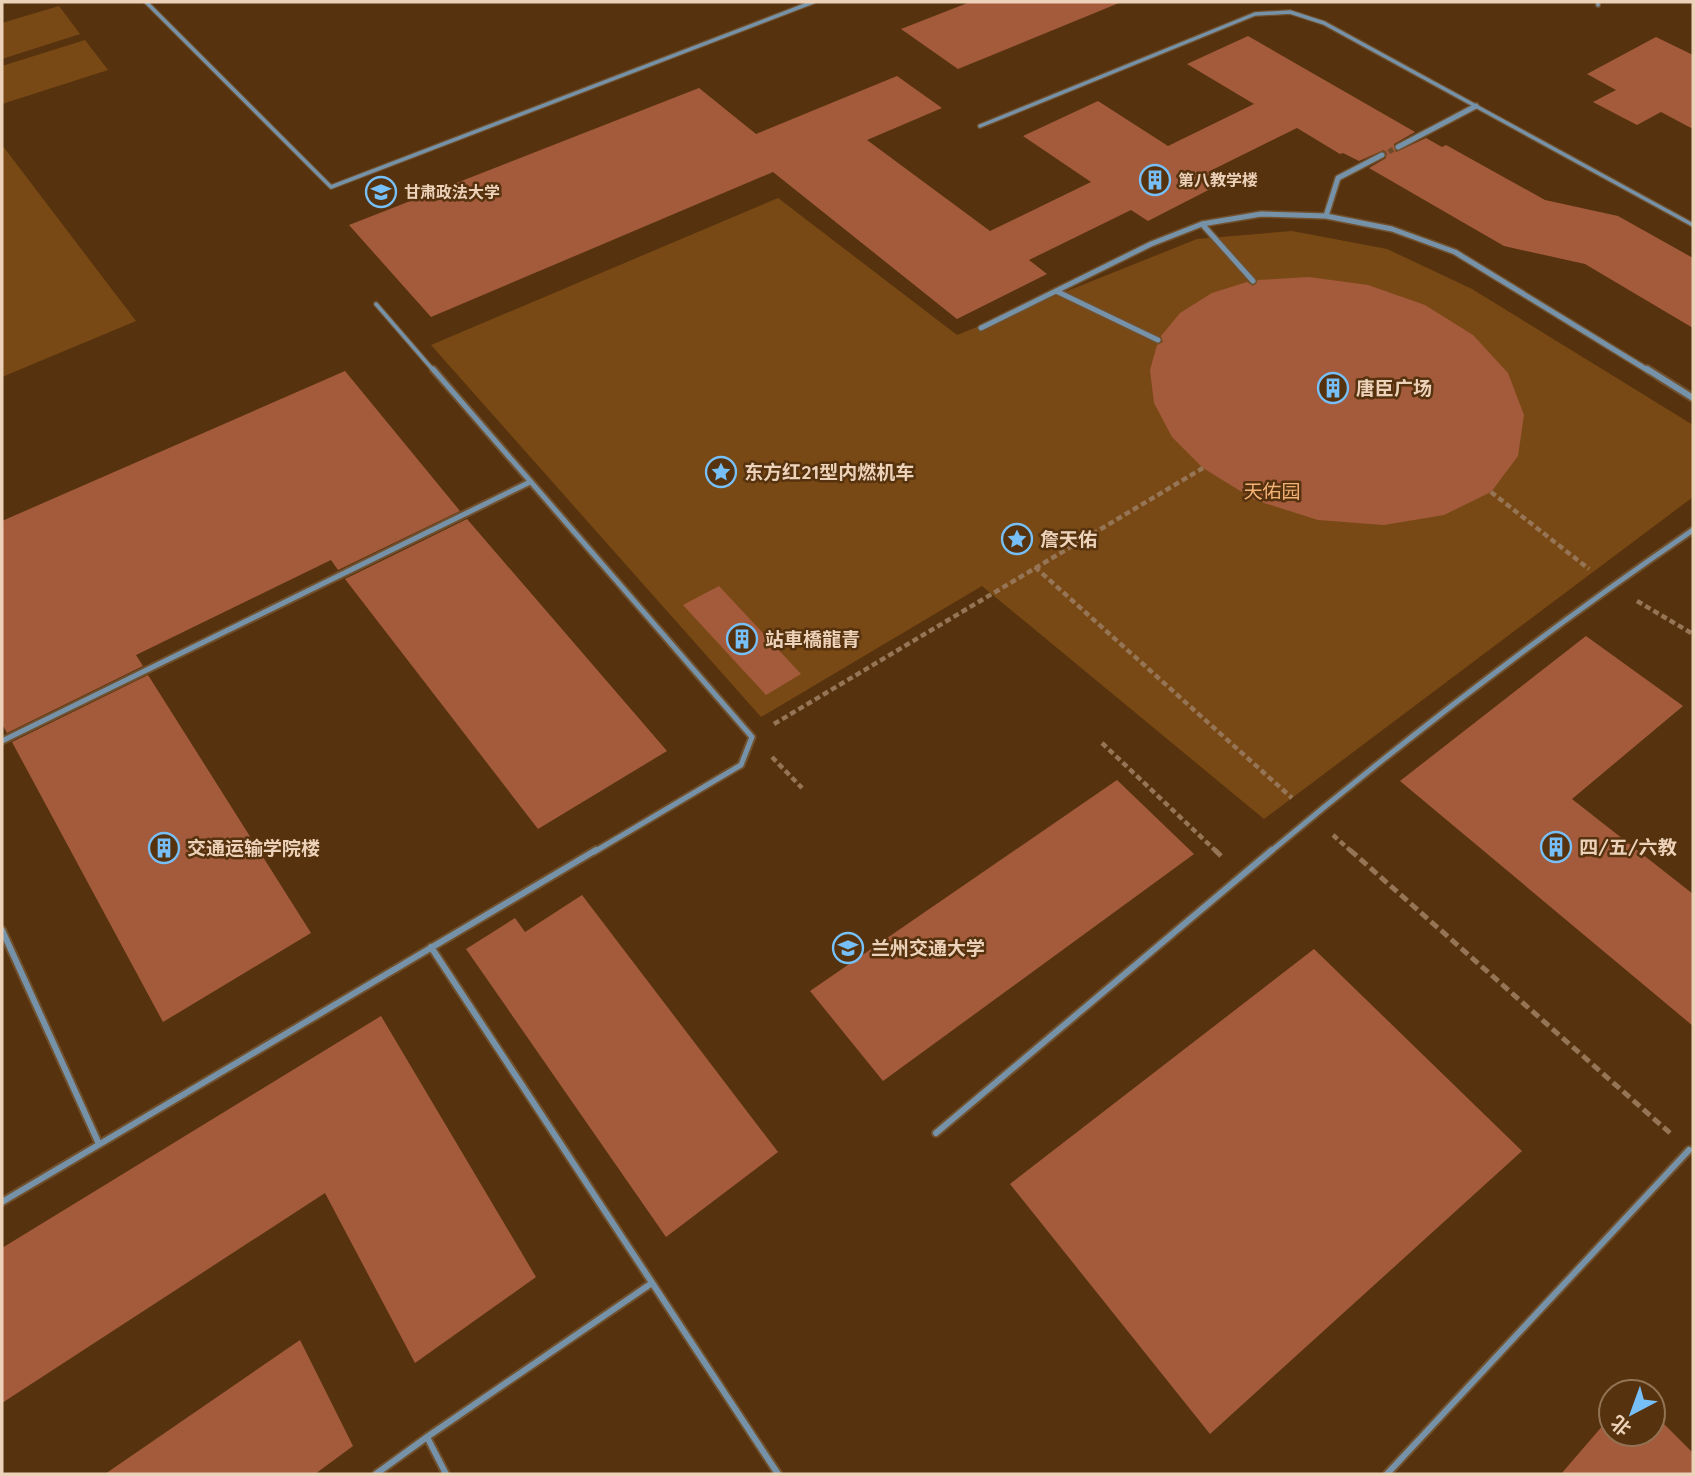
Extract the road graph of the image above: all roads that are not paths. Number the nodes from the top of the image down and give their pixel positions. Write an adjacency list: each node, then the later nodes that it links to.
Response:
1 (146, 2): 2 (lane)
2 (813, 2)
3 (1476, 106): 4 (lane); 5 (street); 9 (lane)
4 (980, 126)
5 (1398, 147)
6 (1382, 155): 7 (street)
7 (1326, 216): 8 (street); 15 (street)
8 (1202, 224): 10 (street); 11 (street)
9 (1693, 225)
10 (1253, 281)
11 (1056, 291): 13 (street); 14 (street)
12 (376, 304): 16 (lane)
13 (981, 328)
14 (1158, 340)
15 (1693, 398)
16 (530, 482): 18 (lane); 20 (lane)
17 (1693, 530): 21 (lane)
18 (2, 741)
19 (2, 930): 22 (lane)
20 (431, 947): 22 (lane); 25 (lane)
21 (936, 1133)
22 (99, 1144): 24 (lane)
23 (1689, 1150): 30 (lane)
24 (2, 1202)
25 (652, 1283): 26 (lane); 29 (lane)
26 (427, 1437): 27 (lane); 28 (lane)
27 (376, 1474)
28 (446, 1474)
29 (778, 1474)
30 (1387, 1474)

